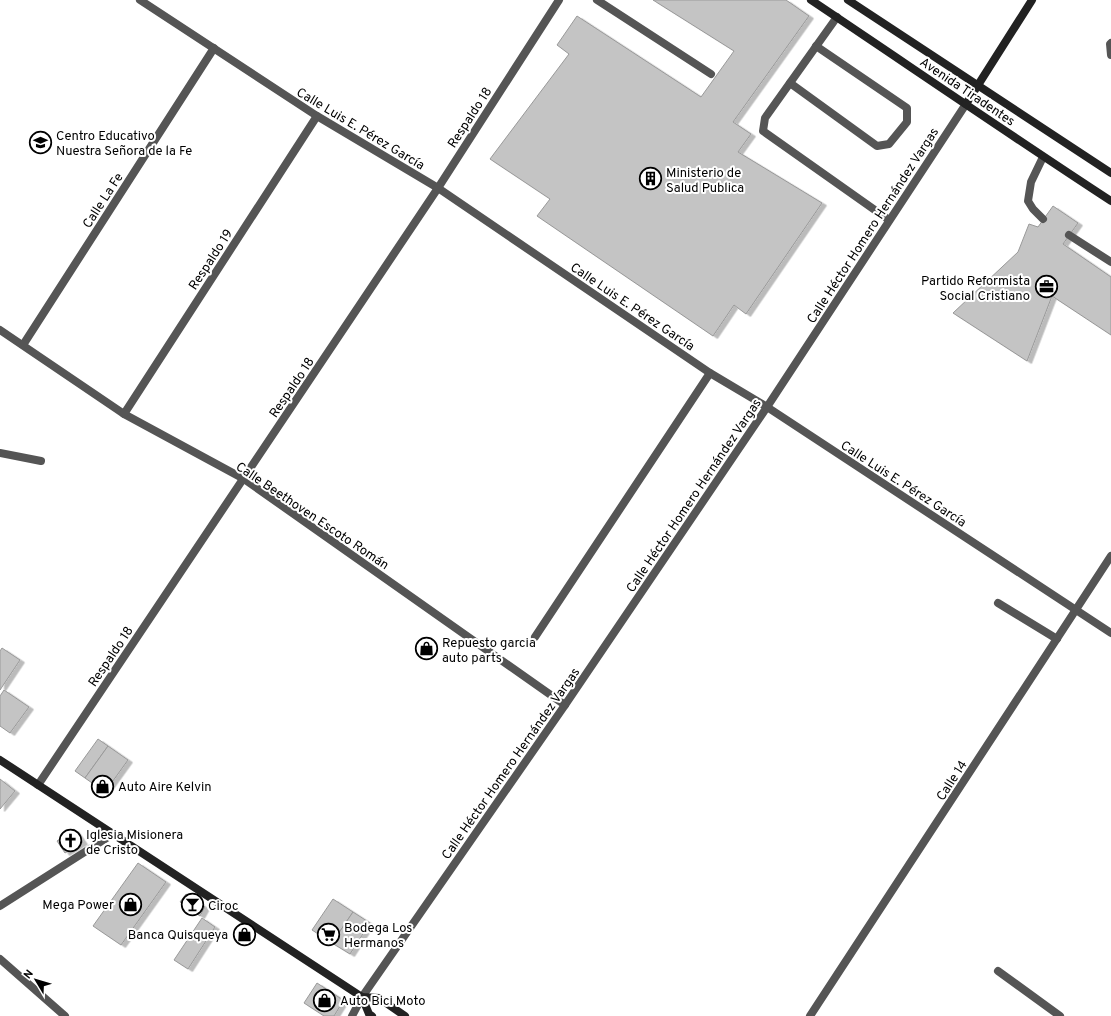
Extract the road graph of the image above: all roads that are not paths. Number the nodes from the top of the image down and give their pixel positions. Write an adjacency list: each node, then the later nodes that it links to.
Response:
1 (140, 0): 10 (street, Calle Luis E. Pérez García)
2 (559, 0): 19 (street, Respaldo 18)
3 (597, 0): 12 (street)
4 (811, 0): 7 (main road, Avenida Tiradentes)
5 (848, 0): 14 (main road, Avenida Tiradentes)
6 (1032, 0): 14 (main road, Calle Héctor Homero Hernández Vargas)
7 (837, 17): 9 (street); 15 (main road, Avenida Tiradentes)
8 (1111, 43): 11 (street)
9 (816, 46): 13 (street); 13 (street)
10 (214, 48): 16 (street, Calle Luis E. Pérez García); 26 (street, Calle La Fe)
11 (1111, 55)
12 (711, 74)
13 (790, 83): 22 (street)
14 (977, 86): 15 (main road, Calle Héctor Homero Hernández Vargas); 18 (main road, Avenida Tiradentes)
15 (966, 104): 17 (main road, Avenida Tiradentes); 22 (street, Calle Héctor Homero Hernández Vargas)
16 (317, 116): 19 (street, Calle Luis E. Pérez García); 29 (street, Respaldo 19)
17 (1043, 157): 20 (main road, Avenida Tiradentes); 21 (street)
18 (1111, 173)
19 (438, 188): 27 (street, Calle Luis E. Pérez García); 32 (street, Respaldo 18)
20 (1111, 201)
21 (1043, 218)
22 (890, 220): 28 (street, Calle Héctor Homero Hernández Vargas)
23 (1069, 235): 24 (street)
24 (1111, 262)
25 (0, 330): 26 (street, Calle Beethoven Escoto Román)
26 (23, 345): 29 (street, Calle Beethoven Escoto Román)
27 (710, 373): 28 (street, Calle Luis E. Pérez García); 37 (street)
28 (767, 407): 35 (street, Calle Luis E. Pérez García); 39 (street, Calle Héctor Homero Hernández Vargas)
29 (124, 414): 32 (street, Calle Beethoven Escoto Román)
30 (0, 453): 31 (street)
31 (41, 461)
32 (244, 479): 39 (street, Calle Beethoven Escoto Román); 41 (street, Respaldo 18)
33 (1111, 556): 35 (street, Calle 14)
34 (998, 603): 38 (street)
35 (1075, 610): 36 (street, Calle Luis E. Pérez García); 38 (street, Calle 14)
36 (1111, 634)
37 (535, 637)
38 (1057, 639): 51 (street, Calle 14)
39 (565, 705): 46 (street, Calle Héctor Homero Hernández Vargas)
40 (0, 760): 41 (main road)
41 (38, 785): 42 (main road)
42 (113, 834): 43 (street); 46 (main road)
43 (0, 906)
44 (0, 959): 47 (street)
45 (998, 971): 52 (street)
46 (362, 997): 48 (street, Calle Héctor Homero Hernández Vargas); 49 (main road); 50 (main road)
47 (65, 1016)
48 (352, 1016)
49 (372, 1016)
50 (405, 1016)
51 (810, 1016)
52 (1060, 1016)

